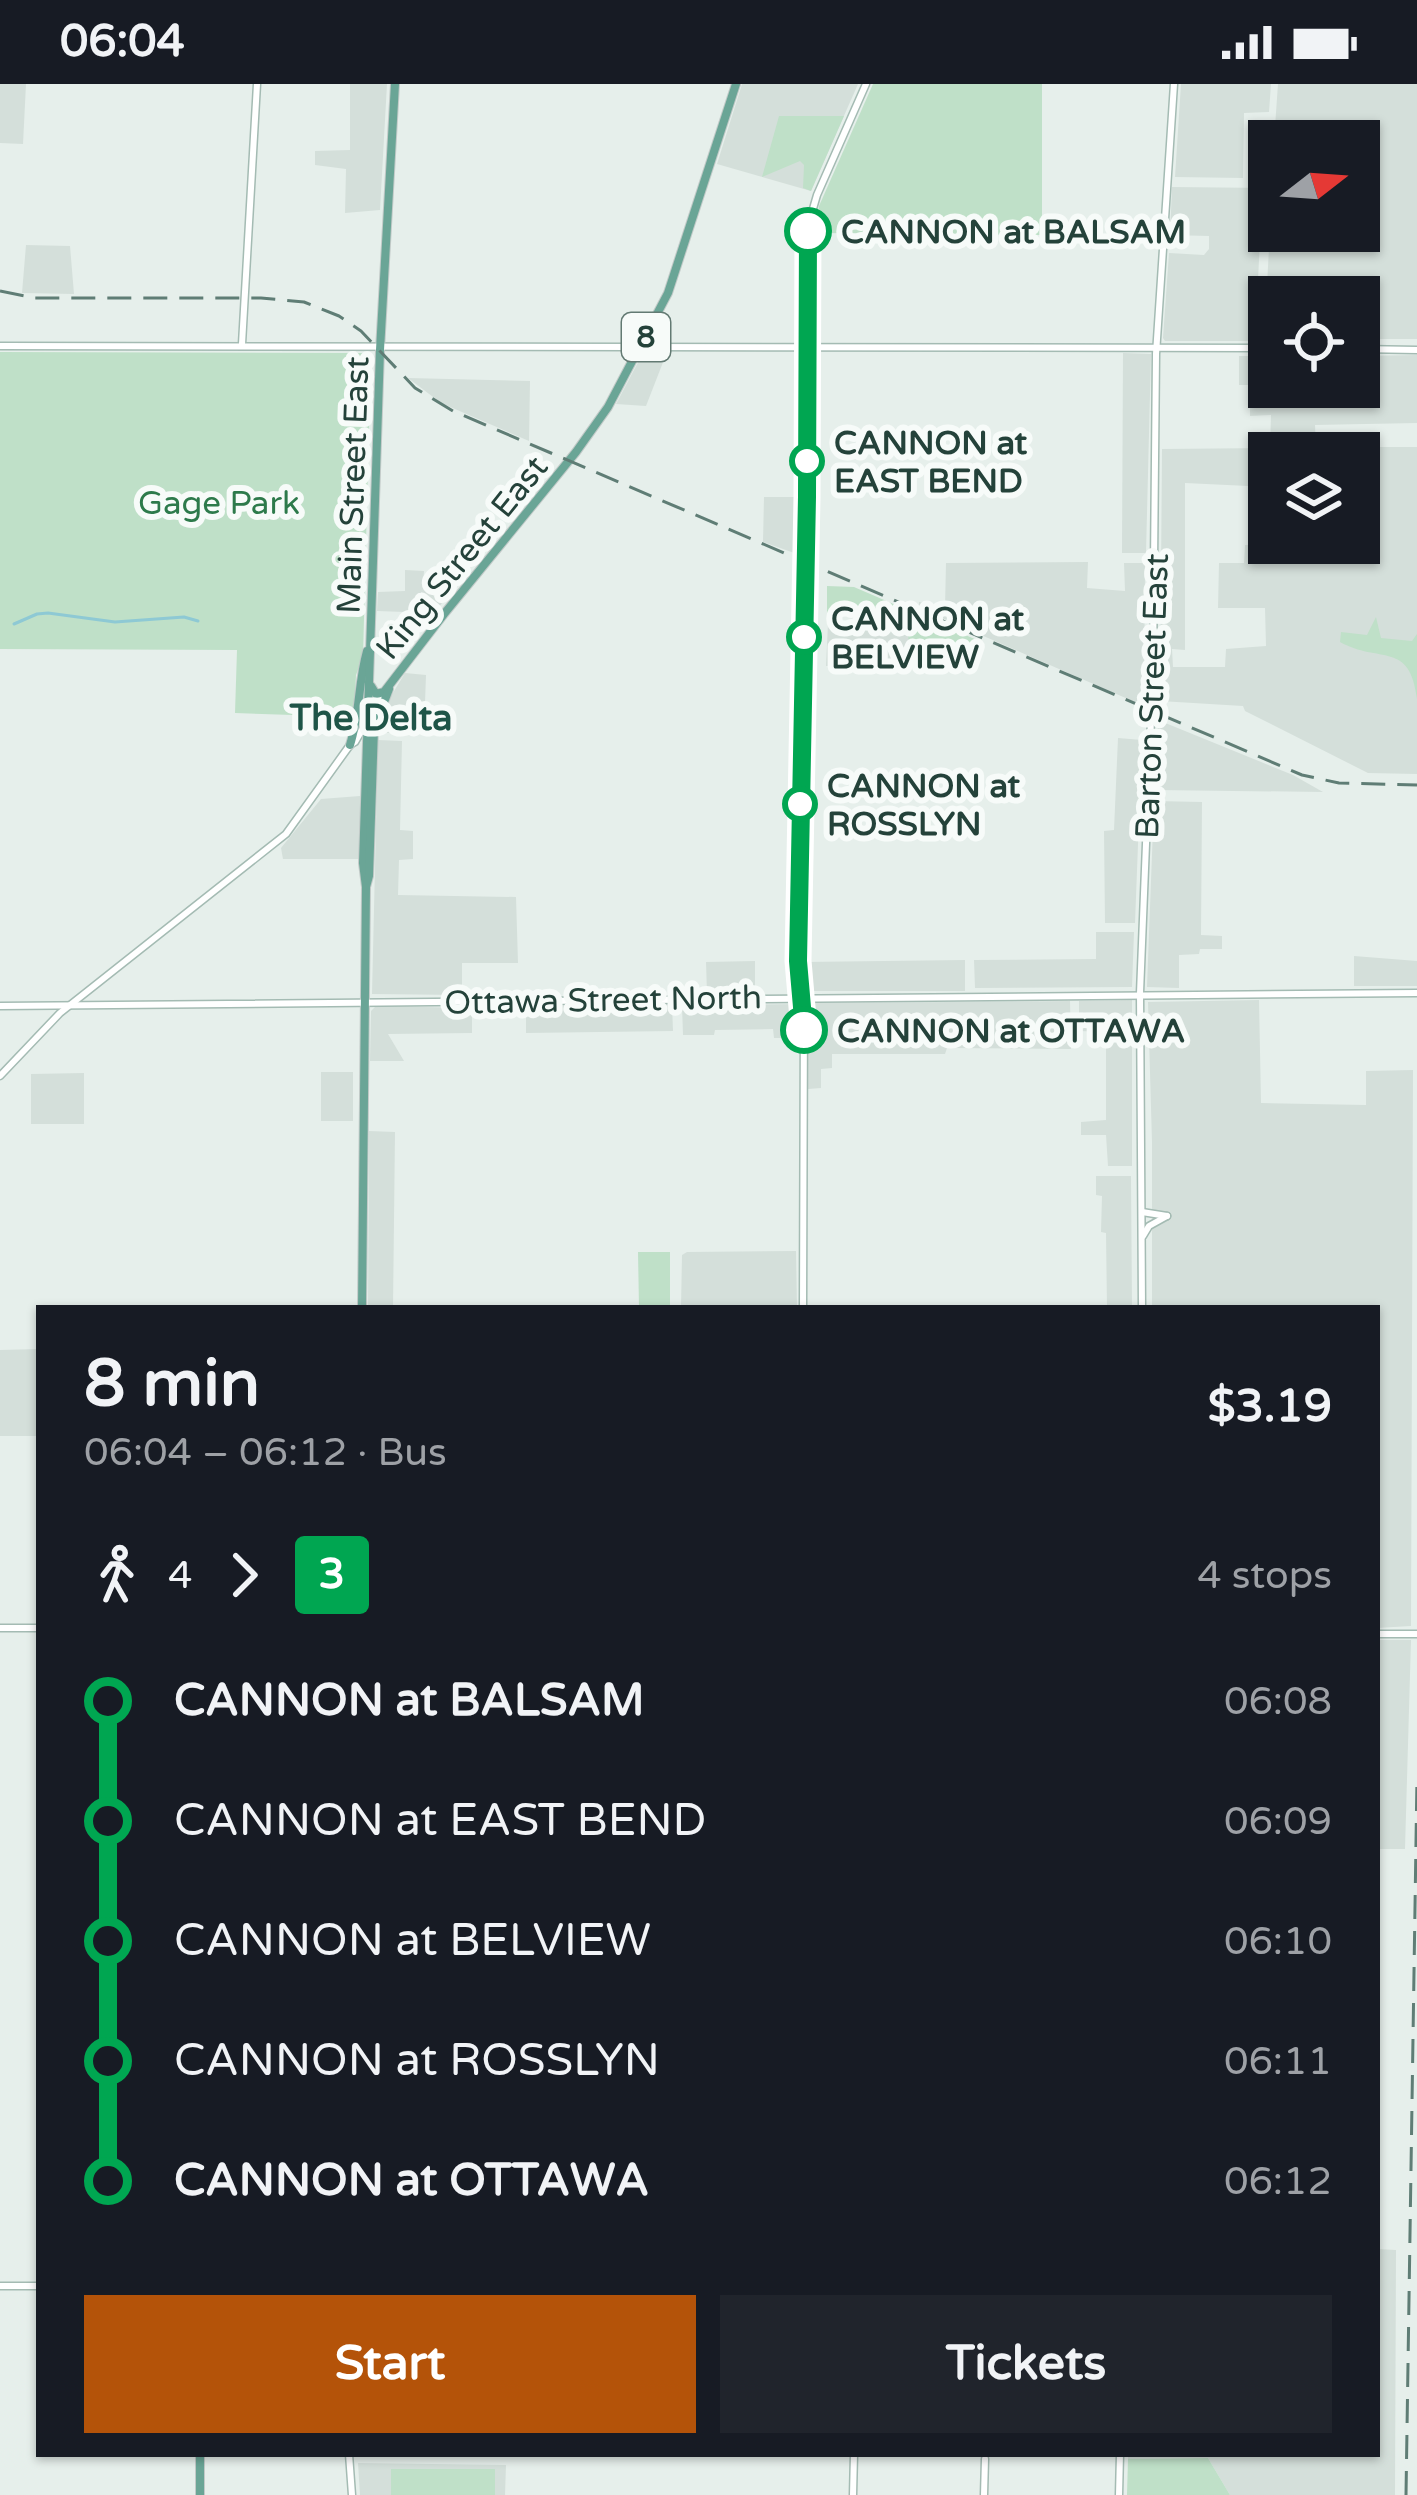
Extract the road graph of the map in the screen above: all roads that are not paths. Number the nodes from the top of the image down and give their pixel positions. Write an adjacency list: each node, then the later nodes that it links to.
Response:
1 (257, 84): 10 (main road)
2 (395, 84): 6 (main road, Main Street East / 8)
3 (736, 84): 7 (main road, King Street East / 8)
4 (866, 84): 8 (main road)
5 (1174, 84): 11 (main road, Barton Street East)
6 (380, 345): 7 (main road); 10 (main road); 15 (main road, Main Street East / 8)
7 (641, 345): 8 (main road); 17 (main road, King Street East / 8)
8 (808, 345): 11 (main road); 24 (main road)
9 (0, 346): 10 (main road)
10 (242, 346)
11 (1156, 347): 12 (main road); 22 (main road, Barton Street East)
12 (1248, 348)
13 (1380, 349): 14 (main road)
14 (1417, 350)
15 (371, 632): 16 (main road, Main Street East / 8); 20 (main road)
16 (370, 670): 18 (main road); 19 (main road, Main Street East / 8)
17 (393, 681): 18 (main road, King Street East); 21 (main road, Main Street East / 8)
18 (385, 692): 19 (main road, King Street East)
19 (367, 722): 20 (main road, King Street East); 21 (main road, Main Street East / 8)
20 (350, 745): 26 (main road, King Street East)
21 (366, 887): 25 (main road, Main Street East / 8)
22 (1140, 993): 23 (main road, Ottawa Street North); 24 (main road, Ottawa Street North); 29 (main road, Barton Street East)
23 (1417, 993)
24 (801, 997): 25 (main road, Ottawa Street North); 32 (main road)
25 (364, 1002): 26 (main road, Ottawa Street North); 31 (main road, Main Street East / 8)
26 (70, 1005): 27 (main road, Ottawa Street North); 28 (main road, King Street East)
27 (0, 1006)
28 (0, 1076)
29 (1142, 1212): 30 (main road, Barton Street East); 30 (main road)
30 (1142, 1238): 33 (main road, Barton Street East)
31 (362, 1305)
32 (803, 1305)
33 (1142, 1305)
34 (0, 1628): 35 (main road)
35 (36, 1628)
36 (1380, 1634): 37 (main road)
37 (1417, 1634)
38 (36, 2286): 39 (main road)
39 (0, 2287)
40 (200, 2457): 45 (main road)
41 (349, 2457): 46 (main road)
42 (854, 2457): 47 (main road)
43 (1120, 2457): 49 (main road)
44 (985, 2459): 48 (main road)
45 (200, 2495)
46 (352, 2495)
47 (853, 2495)
48 (984, 2495)
49 (1119, 2495)

